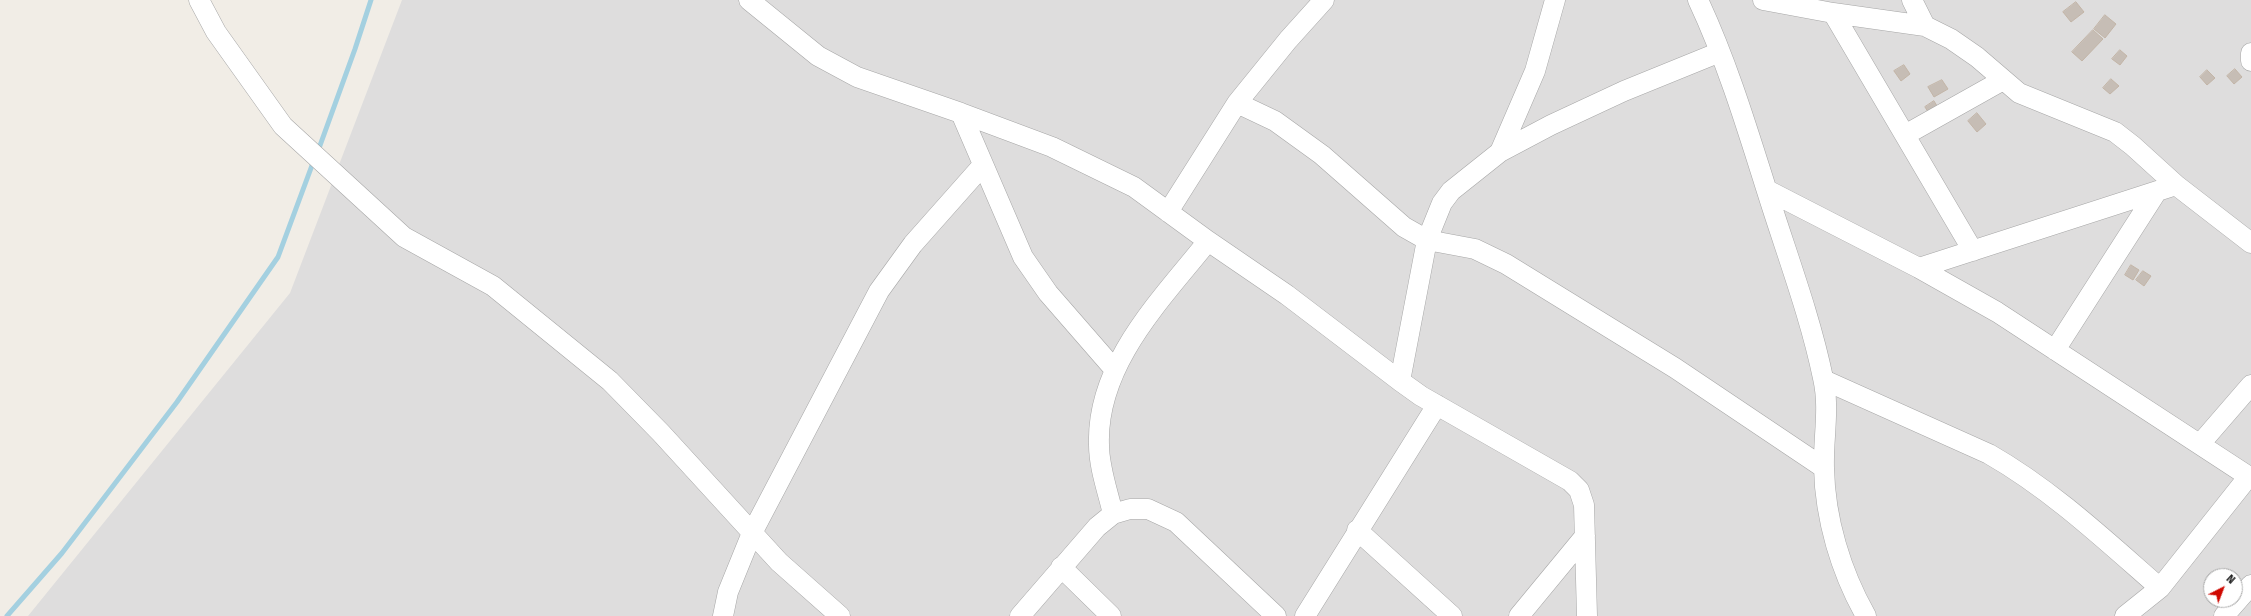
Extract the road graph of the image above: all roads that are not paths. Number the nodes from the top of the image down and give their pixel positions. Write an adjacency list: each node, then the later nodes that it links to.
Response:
1 (200, 0): 39 (street)
2 (749, 0): 15 (street)
3 (1324, 0): 14 (street)
4 (1555, 0): 17 (street)
5 (1698, 0): 10 (street)
6 (1763, 0): 8 (street)
7 (1912, 0): 9 (street)
8 (1833, 13): 9 (street); 16 (street)
9 (1924, 26): 13 (street)
10 (1720, 52): 17 (street); 20 (street)
11 (2251, 54): 12 (street)
12 (2251, 61)
13 (2003, 80): 16 (street); 19 (street)
14 (1237, 103): 22 (street); 23 (street)
15 (960, 113): 18 (street); 22 (street)
16 (1905, 135): 26 (street)
17 (1500, 152): 23 (street)
18 (983, 165): 29 (street); 39 (street)
19 (2176, 185): 21 (street); 25 (street)
20 (1767, 190): 27 (street); 30 (street)
21 (2157, 191): 26 (street); 28 (street)
22 (1168, 212): 24 (street)
23 (1427, 240): 31 (street); 35 (street)
24 (1208, 241): 29 (street); 31 (street)
25 (2251, 243)
26 (1973, 251): 27 (street)
27 (1919, 268): 28 (street)
28 (2055, 350): 34 (street)
29 (1115, 370): 37 (street)
30 (1824, 380): 35 (street); 43 (street)
31 (1400, 381): 33 (street)
32 (2251, 384): 34 (street)
33 (1437, 405): 38 (street); 40 (street)
34 (2200, 444): 36 (street)
35 (1824, 468): 53 (street)
36 (2250, 477): 43 (street)
37 (1113, 514): 41 (street); 48 (street)
38 (1357, 530): 49 (street); 50 (street)
39 (752, 533): 44 (street); 45 (street)
40 (1585, 536): 51 (street); 52 (street)
41 (1061, 567): 46 (street); 47 (street)
42 (2251, 585): 55 (street)
43 (2160, 588): 54 (street)
44 (723, 616)
45 (840, 616)
46 (1020, 616)
47 (1110, 616)
48 (1276, 616)
49 (1305, 616)
50 (1452, 616)
51 (1519, 616)
52 (1587, 616)
53 (1866, 616)
54 (2125, 616)
55 (2224, 616)

